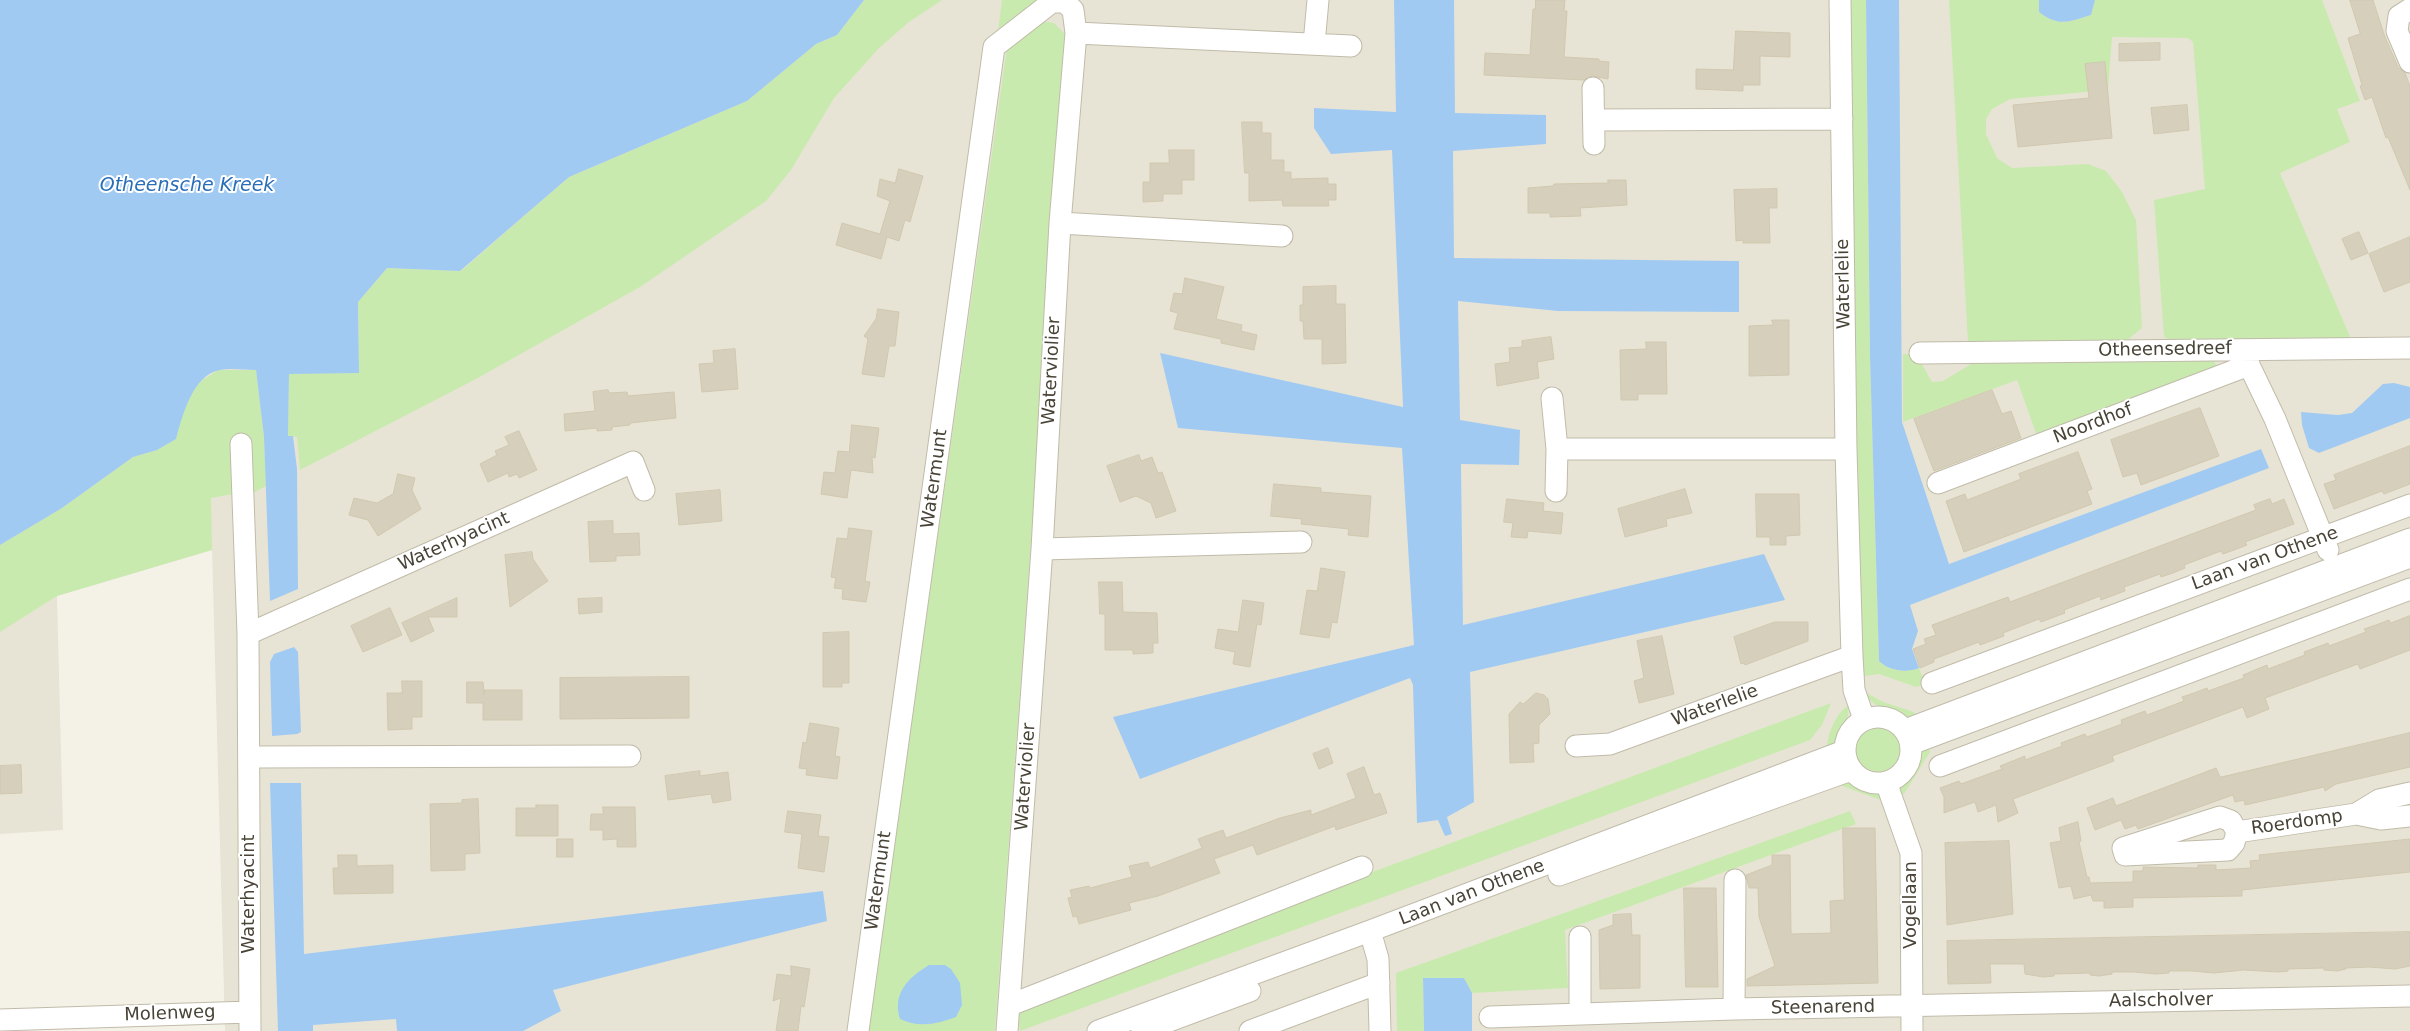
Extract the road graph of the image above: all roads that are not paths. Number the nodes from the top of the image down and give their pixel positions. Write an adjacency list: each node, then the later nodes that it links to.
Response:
1 (1318, 0): 5 (street)
2 (1840, 0): 9 (street, Waterlelie)
3 (2409, 9): 7 (street)
4 (1076, 33): 5 (street); 12 (street, Waterviolier); 64 (street, Watermunt)
5 (1314, 44): 6 (street)
6 (1351, 46)
7 (2410, 62)
8 (1593, 88): 10 (street)
9 (1842, 119): 10 (street); 20 (street, Waterlelie)
10 (1594, 120): 11 (street)
11 (1594, 144)
12 (1060, 223): 13 (street); 28 (street, Waterviolier)
13 (1282, 236)
14 (2410, 348): 16 (street, Otheensedreef)
15 (1920, 353): 16 (street, Otheensedreef)
16 (2248, 357): 21 (street, Noordhof); 25 (street)
17 (1552, 398): 19 (street)
18 (241, 444): 34 (street, Waterhyacint)
19 (1557, 449): 20 (street); 23 (street)
20 (1846, 449): 36 (street, Waterlelie)
21 (1938, 483)
22 (644, 490): 34 (street, Waterhyacint)
23 (1556, 491)
24 (2410, 505): 25 (street, Laan van Othene)
25 (2323, 537): 30 (street); 33 (street, Laan van Othene)
26 (2410, 538): 30 (street, Laan van Othene)
27 (1301, 542): 28 (street)
28 (1042, 549): 57 (street, Waterviolier)
29 (2410, 557): 30 (street, Laan van Othene)
30 (2337, 575): 32 (street); 35 (street, Laan van Othene)
31 (2410, 589): 32 (street)
32 (2350, 611): 38 (street)
33 (2120, 613): 35 (street); 37 (street, Laan van Othene)
34 (248, 634): 43 (street, Waterhyacint)
35 (2134, 652): 38 (street); 40 (street, Laan van Othene)
36 (1852, 656): 39 (street, Waterlelie); 41 (street, Waterlelie)
37 (1932, 683)
38 (2147, 688): 45 (street)
39 (1864, 720): 40 (street); 44 (street)
40 (1908, 737): 46 (street)
41 (1576, 746)
42 (630, 756): 43 (street)
43 (249, 757): 63 (street, Waterhyacint)
44 (1848, 760): 46 (street); 54 (street, Laan van Othene)
45 (1940, 766)
46 (1886, 782): 58 (street, Vogellaan)
47 (2410, 793): 48 (street, Roerdomp)
48 (2356, 814): 49 (street, Roerdomp); 50 (street, Roerdomp)
49 (2410, 816)
50 (2237, 832)
51 (1362, 867): 57 (street)
52 (1735, 880): 59 (street)
53 (1580, 937): 60 (street)
54 (1372, 938): 55 (street); 66 (street, Laan van Othene); 67 (street, Laan van Othene)
55 (1380, 983): 68 (street); 69 (street)
56 (2410, 996): 58 (street, Aalscholver)
57 (1010, 1005): 65 (street, Waterviolier)
58 (1912, 1007): 59 (street, Steenarend); 70 (street, Vogellaan)
59 (1734, 1009): 60 (street, Steenarend)
60 (1580, 1013): 61 (street, Steenarend)
61 (1490, 1017)
62 (0, 1020): 63 (street, Molenweg)
63 (250, 1021)
64 (858, 1031)
65 (1007, 1031)
66 (1098, 1031)
67 (1142, 1031)
68 (1250, 1031)
69 (1380, 1031)
70 (1912, 1031)

